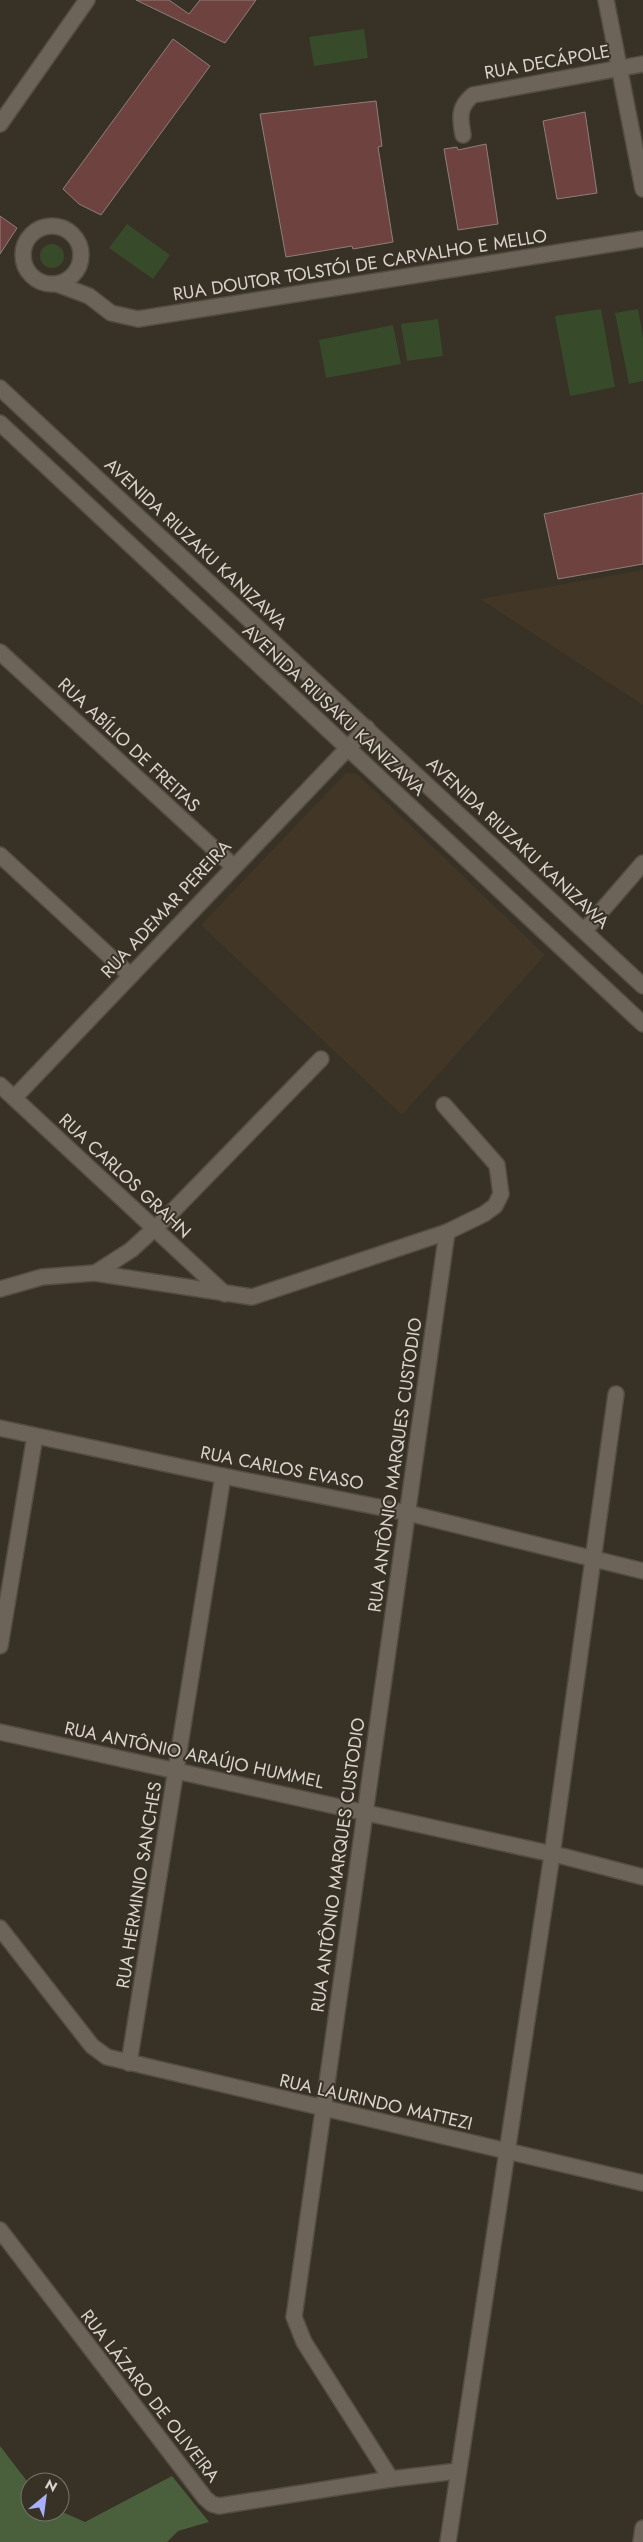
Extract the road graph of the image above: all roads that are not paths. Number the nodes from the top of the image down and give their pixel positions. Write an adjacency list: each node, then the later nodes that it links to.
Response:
1 (87, 0): 5 (street)
2 (606, 0): 4 (street)
3 (643, 64): 4 (street, RUA DECÁPOLE)
4 (618, 69): 6 (street, RUA DECÁPOLE); 7 (street)
5 (2, 117)
6 (463, 135)
7 (643, 190)
8 (643, 239): 11 (street, RUA DOUTOR TOLSTÓI DE CARVALHO E MELLO)
9 (80, 267): 10 (street); 10 (street, RUA DOUTOR TOLSTÓI DE CARVALHO E MELLO); 11 (street, RUA DOUTOR TOLSTÓI DE CARVALHO E MELLO)
10 (57, 284): 11 (street, RUA DOUTOR TOLSTÓI DE CARVALHO E MELLO)
11 (89, 296)
12 (0, 388): 15 (street, AVENIDA RIUZAKU KANIZAWA)
13 (0, 423): 16 (street, AVENIDA RIUSAKU KANIZAWA)
14 (0, 652): 19 (street, RUA ABÍLIO DE FREITAS)
15 (367, 728): 16 (street); 20 (street, AVENIDA RIUZAKU KANIZAWA)
16 (348, 748): 19 (street, RUA ADEMAR PEREIRA); 23 (street, AVENIDA RIUSAKU KANIZAWA)
17 (0, 855): 21 (street)
18 (643, 863): 20 (street)
19 (233, 866): 21 (street, RUA ADEMAR PEREIRA)
20 (584, 930): 22 (street, AVENIDA RIUZAKU KANIZAWA)
21 (130, 976): 26 (street, RUA ADEMAR PEREIRA)
22 (643, 986)
23 (643, 1024)
24 (321, 1059): 28 (street)
25 (0, 1085): 26 (street, RUA CARLOS GRAHN)
26 (14, 1098): 28 (street, RUA CARLOS GRAHN)
27 (444, 1105): 29 (street)
28 (155, 1229): 30 (street); 32 (street, RUA CARLOS GRAHN)
29 (447, 1232): 32 (street); 37 (street, RUA ANTÔNIO MARQUES CUSTODIO)
30 (95, 1272): 31 (street); 32 (street)
31 (0, 1289)
32 (225, 1294)
33 (616, 1394): 38 (street)
34 (0, 1428): 35 (street, RUA CARLOS EVASO)
35 (35, 1436): 36 (street, RUA CARLOS EVASO); 40 (street)
36 (223, 1476): 37 (street, RUA CARLOS EVASO); 42 (street, RUA HERMINIO SANCHES)
37 (408, 1512): 38 (street, RUA CARLOS EVASO); 43 (street, RUA ANTÔNIO MARQUES CUSTODIO)
38 (593, 1559): 39 (street, RUA CARLOS EVASO); 44 (street)
39 (643, 1571)
40 (0, 1646)
41 (0, 1732): 42 (street, RUA ANTÔNIO ARAÚJO HUMMEL)
42 (176, 1770): 43 (street, RUA ANTÔNIO ARAÚJO HUMMEL); 47 (street, RUA HERMINIO SANCHES)
43 (364, 1812): 44 (street, RUA ANTÔNIO ARAÚJO HUMMEL); 48 (street, RUA ANTÔNIO MARQUES CUSTODIO)
44 (552, 1855): 45 (street, RUA ANTÔNIO ARAÚJO HUMMEL); 49 (street)
45 (643, 1877)
46 (0, 1928): 47 (street, RUA LAURINDO MATTEZI)
47 (129, 2063): 48 (street, RUA LAURINDO MATTEZI)
48 (322, 2109): 49 (street, RUA LAURINDO MATTEZI); 53 (street, RUA ANTÔNIO MARQUES CUSTODIO)
49 (508, 2153): 50 (street, RUA LAURINDO MATTEZI); 52 (street)
50 (643, 2183)
51 (0, 2230): 53 (street, RUA LÁZARO DE OLIVEIRA)
52 (458, 2471): 53 (street, RUA LÁZARO DE OLIVEIRA); 55 (street)
53 (391, 2479)
54 (643, 2528): 56 (street)
55 (448, 2542)
56 (641, 2542)

